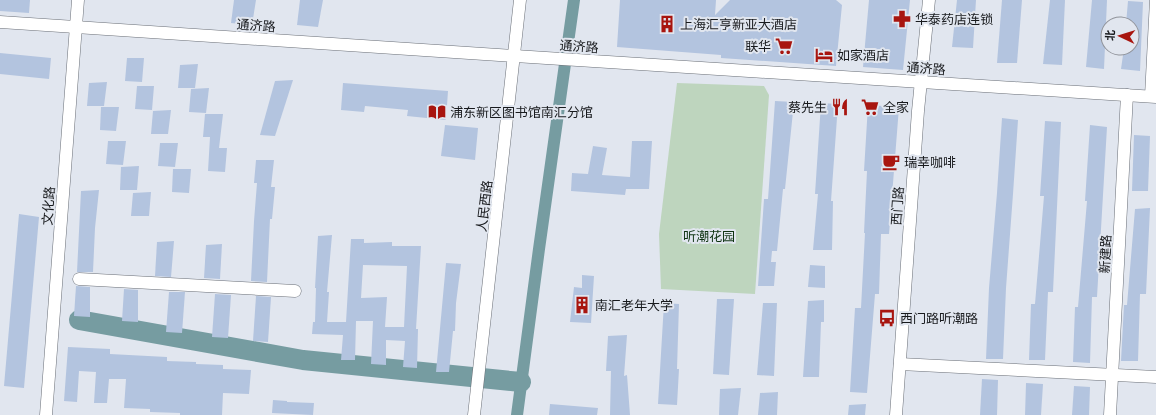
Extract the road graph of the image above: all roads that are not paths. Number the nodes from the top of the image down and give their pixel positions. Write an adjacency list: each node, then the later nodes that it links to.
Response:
1 (78, 0): 6 (street, 文化路)
2 (520, 0): 7 (street, 人民西路)
3 (929, 0): 8 (street, 西门路)
4 (1156, 0): 10 (street)
5 (0, 22): 6 (street, 通济路)
6 (76, 27): 7 (street, 通济路); 16 (street, 文化路)
7 (515, 56): 8 (street, 通济路); 17 (street, 人民西路)
8 (920, 81): 9 (street, 通济路); 13 (street, 西门路)
9 (1127, 95): 10 (street, 通济路); 14 (street, 新建路)
10 (1154, 96)
11 (79, 279): 12 (street)
12 (295, 292)
13 (900, 364): 14 (street); 18 (street, 西门路)
14 (1113, 375): 15 (street); 19 (street, 新建路)
15 (1156, 377)
16 (46, 415)
17 (474, 415)
18 (896, 415)
19 (1110, 415)

